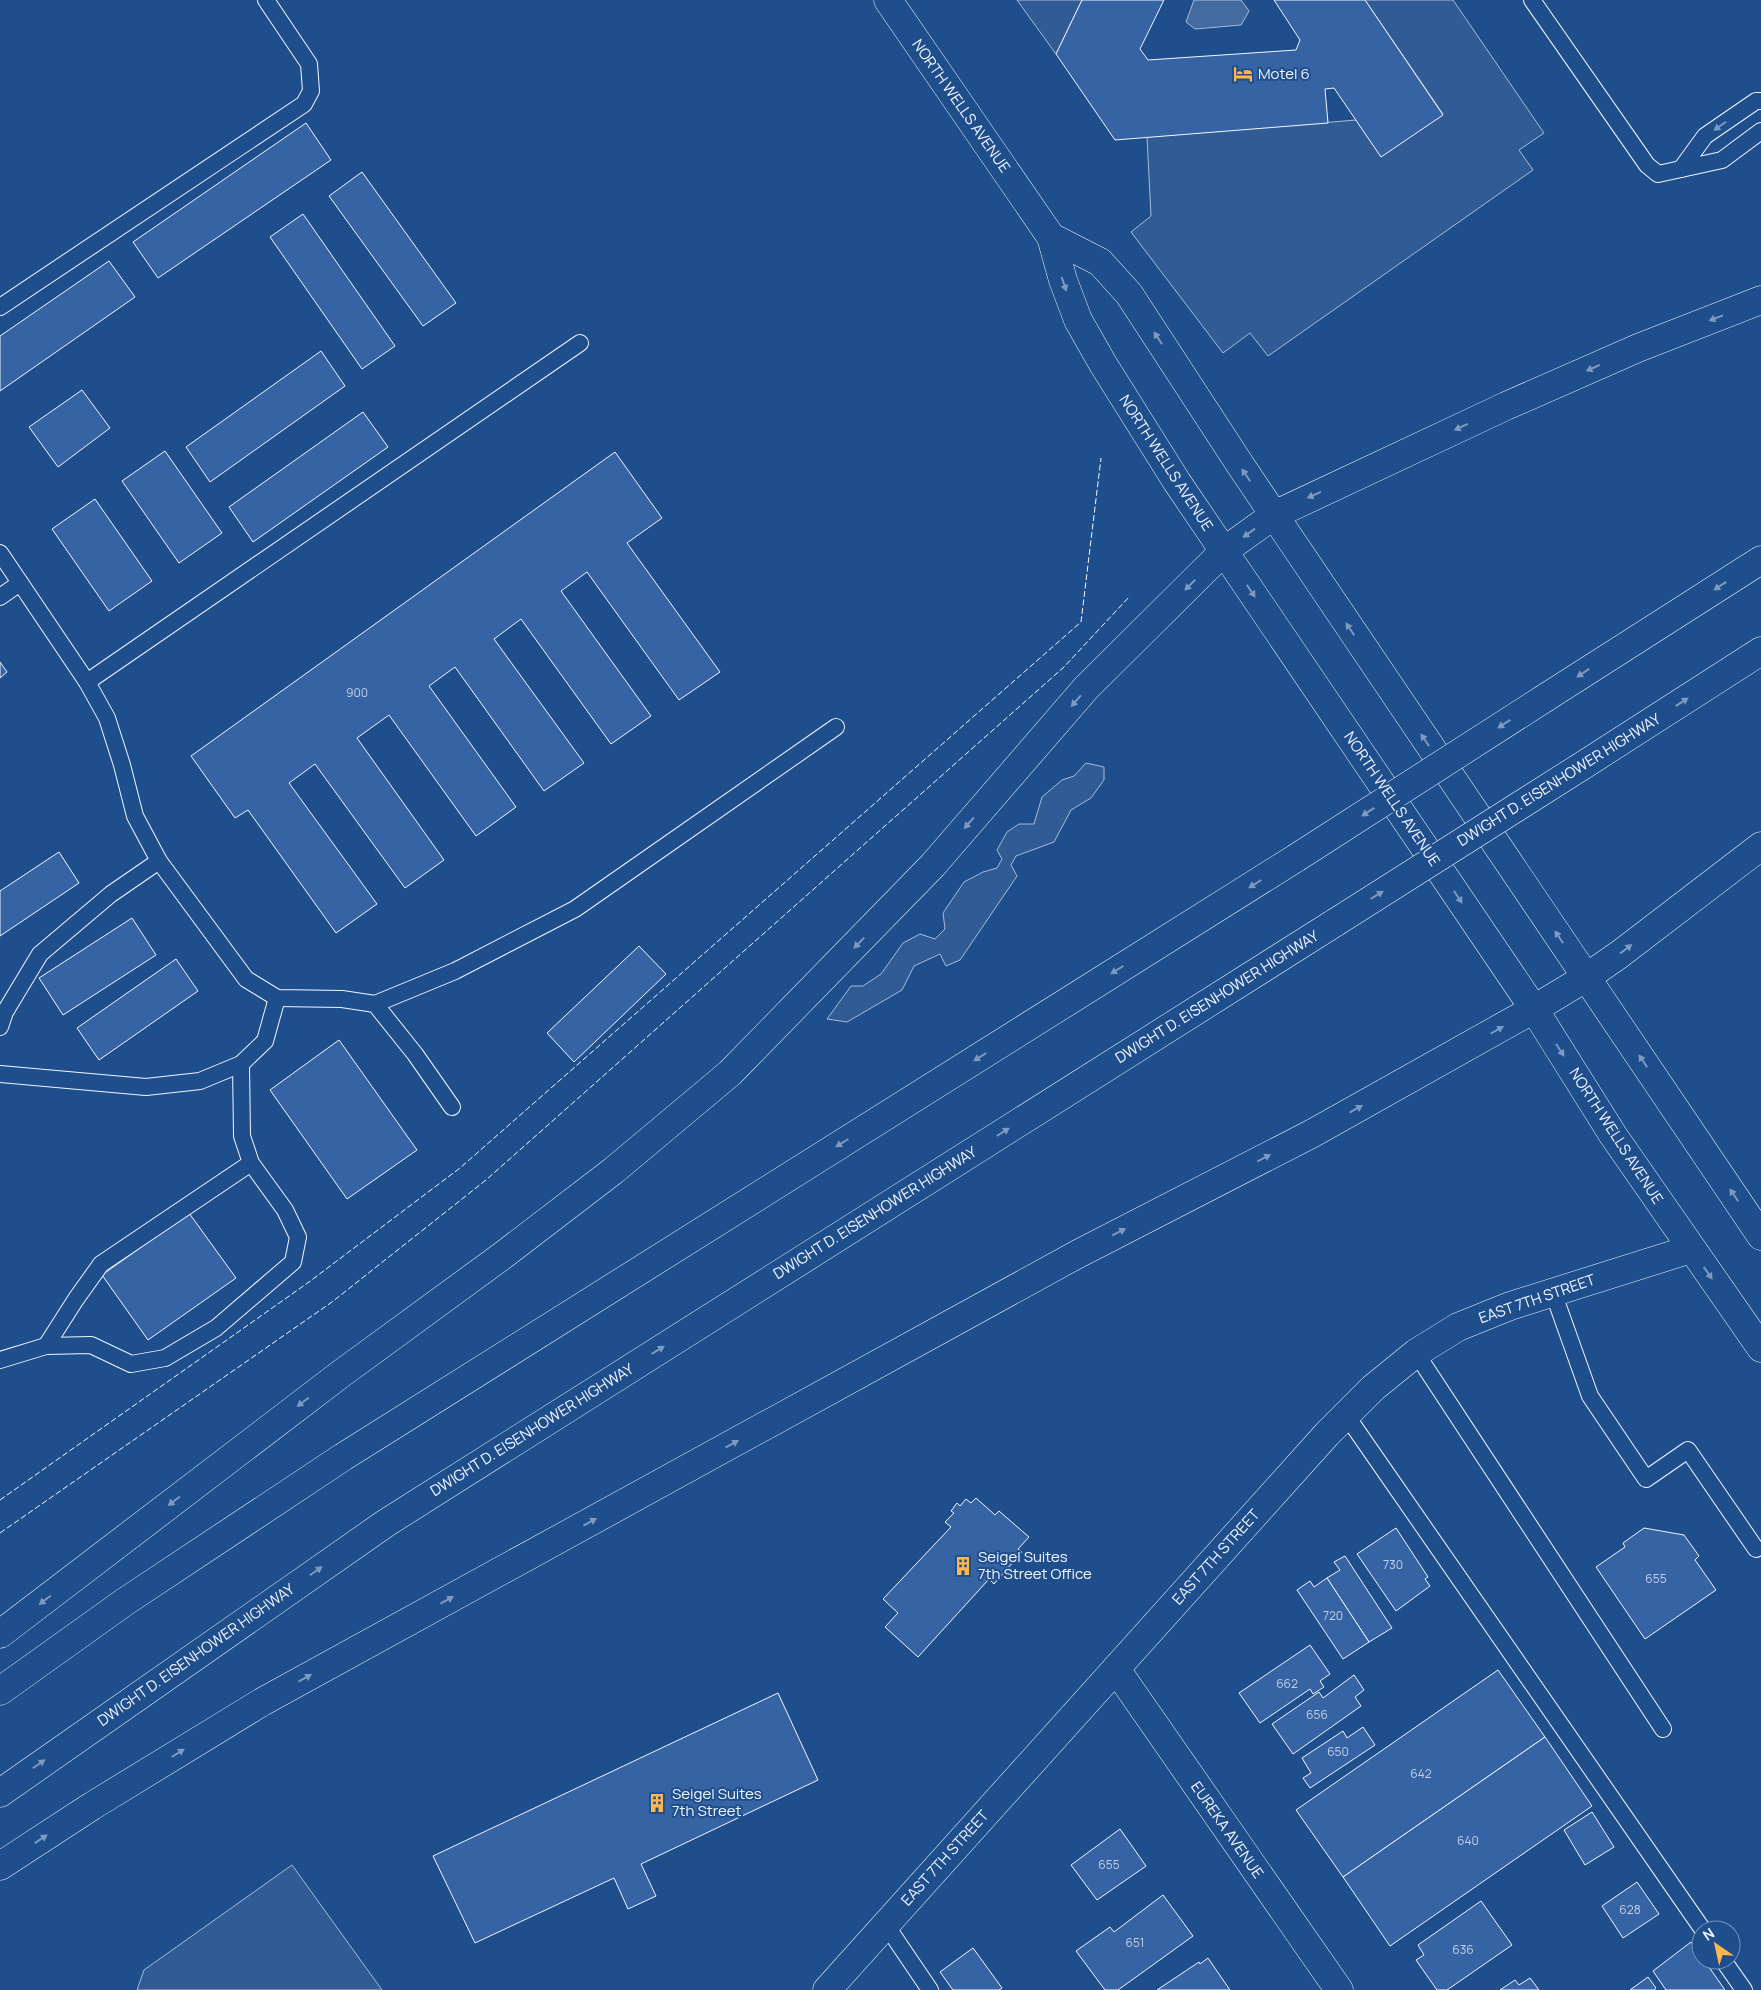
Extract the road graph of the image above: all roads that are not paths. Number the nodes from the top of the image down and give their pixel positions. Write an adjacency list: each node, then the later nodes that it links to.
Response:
1 (266, 0): 9 (lane)
2 (888, 0): 7 (main road, NORTH WELLS AVENUE)
3 (1540, 3): 6 (lane)
4 (1761, 101): 6 (lane, one-way to 6)
5 (1761, 131): 6 (lane)
6 (1681, 168)
7 (1051, 237): 11 (main road, NORTH WELLS AVENUE, one-way to 7); 12 (main road, NORTH WELLS AVENUE, one-way to 12)
8 (1761, 300): 11 (main road, one-way to 11)
9 (0, 307)
10 (580, 343): 18 (lane)
11 (1274, 515): 12 (main road, one-way to 12); 22 (main road, NORTH WELLS AVENUE, one-way to 11)
12 (1224, 551): 25 (main road, NORTH WELLS AVENUE, one-way to 25); 40 (main road, one-way to 40)
13 (0, 554): 15 (lane)
14 (1761, 560): 42 (main road, one-way to 42, bridge)
15 (20, 583): 16 (lane); 18 (lane)
16 (0, 596)
17 (1761, 651): 44 (main road, DWIGHT D. EISENHOWER HIGHWAY, one-way to 17, bridge)
18 (87, 682): 21 (lane)
19 (836, 727): 24 (lane)
20 (1761, 846): 22 (main road, one-way to 20)
21 (159, 861): 23 (lane); 26 (lane)
22 (1587, 977): 25 (main road); 31 (main road, NORTH WELLS AVENUE, one-way to 22)
23 (277, 998): 24 (lane); 27 (lane)
24 (375, 1004): 29 (lane)
25 (1534, 1009): 32 (main road, NORTH WELLS AVENUE, one-way to 32); 45 (main road, one-way to 25)
26 (0, 1027)
27 (241, 1064): 28 (lane); 30 (lane)
28 (0, 1074)
29 (452, 1108)
30 (251, 1163): 34 (lane); 34 (lane)
31 (1761, 1236)
32 (1691, 1249): 33 (main road, EAST 7TH STREET); 35 (main road, NORTH WELLS AVENUE, one-way to 35)
33 (1553, 1292): 36 (main road, EAST 7TH STREET); 39 (lane)
34 (46, 1346): 37 (lane)
35 (1761, 1348)
36 (1416, 1353): 38 (main road, EAST 7TH STREET); 43 (lane)
37 (0, 1360)
38 (1346, 1415): 41 (main road, EAST 7TH STREET); 46 (lane)
39 (1756, 1548)
40 (0, 1634)
41 (1116, 1670): 47 (main road, EAST 7TH STREET); 51 (main road, EUREKA AVENUE)
42 (0, 1691)
43 (1663, 1729)
44 (0, 1793)
45 (0, 1866)
46 (1695, 1920)
47 (886, 1925): 49 (main road, EAST 7TH STREET); 50 (lane)
48 (1730, 1970): 52 (lane)
49 (827, 1990)
50 (930, 1990)
51 (1338, 1990)
52 (1744, 1990)

